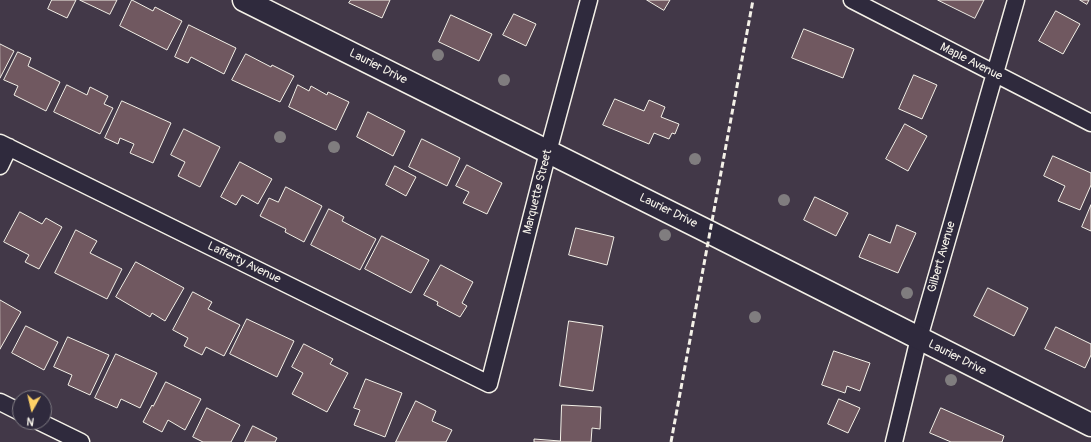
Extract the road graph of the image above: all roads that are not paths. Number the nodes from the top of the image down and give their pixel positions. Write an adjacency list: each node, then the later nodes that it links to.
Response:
1 (244, 0): 8 (street, Laurier Drive)
2 (589, 0): 8 (street, Marquette Street)
3 (852, 0): 5 (street, Maple Avenue)
4 (1016, 0): 5 (street, Gilbert Avenue)
5 (995, 74): 6 (street, Maple Avenue); 10 (street, Gilbert Avenue)
6 (1091, 123)
7 (5, 145): 9 (street); 11 (street, Lafferty Avenue)
8 (548, 152): 10 (street, Laurier Drive); 11 (street, Marquette Street)
9 (0, 166)
10 (919, 338): 14 (street, Laurier Drive); 17 (street, Gilbert Avenue)
11 (489, 384)
12 (0, 402): 13 (street)
13 (12, 408)
14 (1091, 426)
15 (52, 428): 16 (street)
16 (81, 442)
17 (894, 442)

